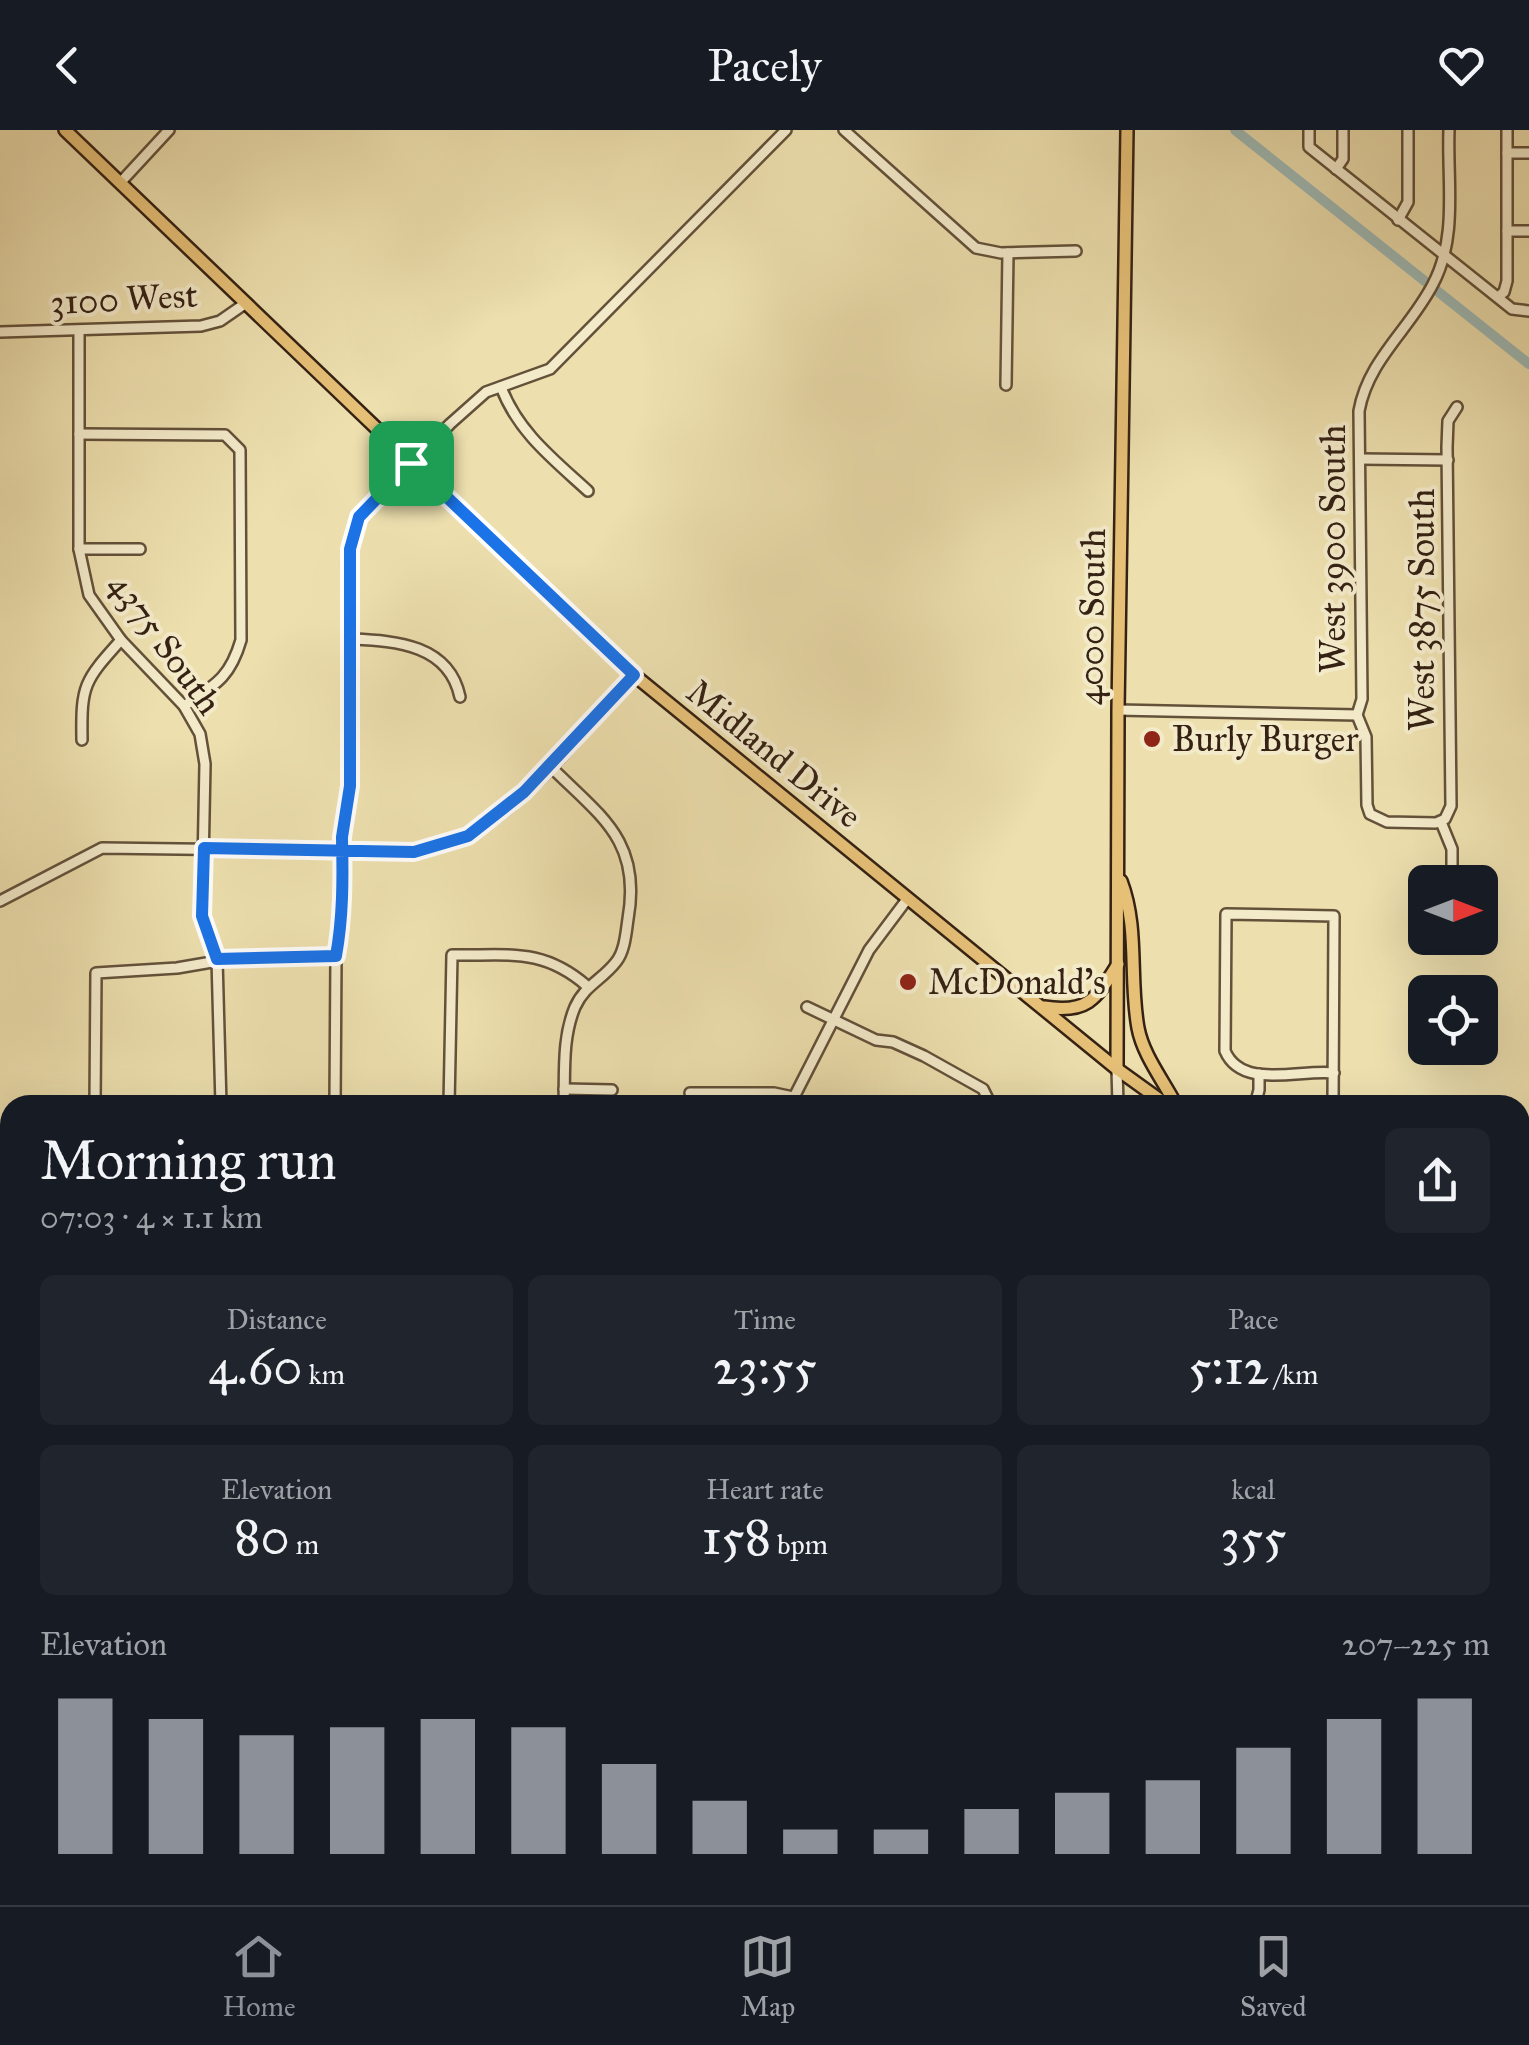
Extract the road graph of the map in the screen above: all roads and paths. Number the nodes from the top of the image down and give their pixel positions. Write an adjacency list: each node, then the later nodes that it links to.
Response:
1 (65, 130): 14 (main road, Midland Drive)
2 (169, 130): 14 (street)
3 (786, 130): 27 (street)
4 (844, 130): 19 (street)
5 (1127, 130): 41 (main road, 4000 South)
6 (1309, 130): 13 (street)
7 (1343, 130): 13 (street)
8 (1408, 130): 15 (street)
9 (1449, 130): 20 (street)
10 (1506, 130): 11 (street)
11 (1507, 153): 12 (street); 16 (street)
12 (1529, 153)
13 (1336, 169): 15 (street)
14 (120, 182): 22 (main road, Midland Drive)
15 (1398, 220): 20 (street)
16 (1507, 231): 17 (street); 21 (street)
17 (1529, 231)
18 (1076, 251): 19 (street)
19 (1008, 253): 26 (street)
20 (1443, 261): 21 (street); 30 (street, West 3900 South)
21 (1498, 296): 23 (street)
22 (246, 303): 25 (street, 3100 West); 32 (main road, Midland Drive)
23 (1529, 311)
24 (0, 332): 25 (street, 3100 West)
25 (79, 332): 29 (street, 4375 South)
26 (1006, 384)
27 (501, 387): 32 (street); 33 (street)
28 (1457, 407): 31 (street, West 3875 South)
29 (79, 434): 34 (street, 4375 South); 40 (street)
30 (1360, 459): 31 (street); 42 (street, West 3900 South)
31 (1448, 460): 45 (street, West 3875 South)
32 (411, 463): 36 (street); 38 (main road, Midland Drive)
33 (588, 491)
34 (79, 550): 35 (street); 37 (street, 4375 South)
35 (140, 550)
36 (353, 639): 39 (street); 47 (street)
37 (122, 640): 40 (street, 4375 South); 43 (street)
38 (634, 675): 44 (street); 50 (main road, Midland Drive)
39 (460, 698)
40 (184, 706): 46 (street, 4375 South)
41 (1118, 710): 42 (street); 49 (main road, 4000 South)
42 (1357, 715): 45 (street, West 3900 South)
43 (82, 740)
44 (550, 766): 47 (street); 54 (street)
45 (1444, 819): 48 (street, West 3875 South)
46 (204, 848): 47 (street); 51 (street); 53 (street, 4375 South)
47 (342, 849): 52 (street)
48 (1452, 865)
49 (1118, 874): 55 (main road, 4000 South); 77 (main road)
50 (908, 898): 58 (main road, Midland Drive); 60 (street)
51 (0, 901)
52 (336, 956): 53 (street); 69 (street)
53 (217, 959): 67 (street); 68 (street, 4375 South)
54 (616, 962): 56 (street); 57 (street)
55 (1118, 964): 58 (main road); 61 (main road, 4000 South)
56 (624, 972)
57 (587, 986): 64 (street); 70 (street)
58 (1041, 1006): 61 (main road, Midland Drive)
59 (807, 1007): 60 (street)
60 (832, 1020): 73 (street); 74 (street)
61 (1117, 1069): 75 (street, 4000 South); 76 (main road, Midland Drive)
62 (1334, 1073): 63 (street); 63 (street); 79 (street)
63 (1259, 1074): 78 (street)
64 (564, 1089): 65 (street); 71 (street)
65 (612, 1090)
66 (690, 1093): 72 (street)
67 (95, 1095)
68 (221, 1095)
69 (335, 1095)
70 (449, 1095)
71 (564, 1095)
72 (778, 1095)
73 (795, 1095)
74 (986, 1095)
75 (1118, 1095)
76 (1153, 1095)
77 (1171, 1095)
78 (1257, 1095)
79 (1333, 1095)

